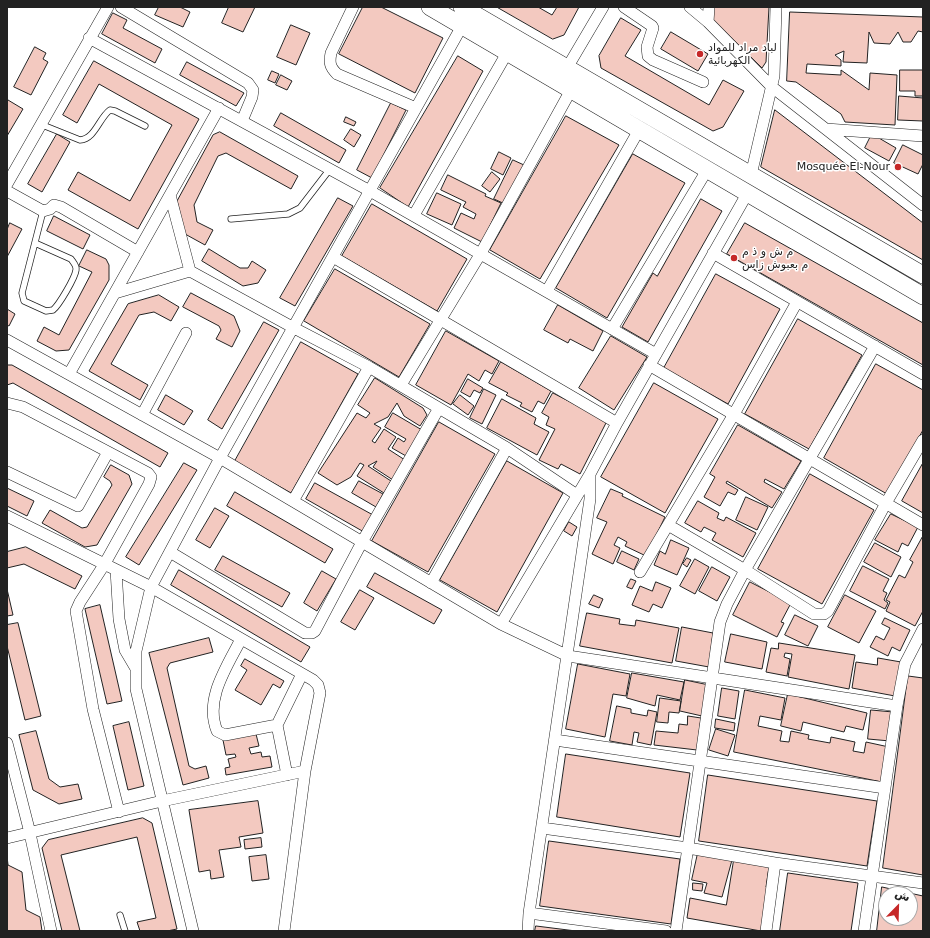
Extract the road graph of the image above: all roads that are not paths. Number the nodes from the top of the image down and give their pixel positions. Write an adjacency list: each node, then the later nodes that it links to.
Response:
1 (108, 7): 13 (street)
2 (121, 7): 21 (street)
3 (353, 7): 20 (street)
4 (430, 7): 12 (main road)
5 (462, 7): 15 (main road)
6 (603, 7): 15 (street)
7 (624, 7): 16 (street)
8 (690, 7): 11 (street)
9 (709, 7): 11 (street)
10 (776, 7): 17 (street)
11 (708, 22): 17 (street)
12 (462, 26): 14 (main road); 20 (street)
13 (89, 38): 19 (street); 22 (street)
14 (507, 53): 18 (main road); 37 (street)
15 (567, 68): 29 (main road)
16 (703, 82)
17 (772, 87): 24 (street); 29 (street)
18 (571, 90): 25 (main road); 41 (street)
19 (219, 108): 21 (street); 34 (street)
20 (416, 108): 32 (street)
21 (242, 121): 27 (street)
22 (40, 124): 23 (lane); 30 (street)
23 (145, 126)
24 (826, 129): 26 (street); 35 (street)
25 (639, 130): 28 (main road); 46 (street)
26 (923, 136)
27 (330, 169): 32 (street); 38 (lane)
28 (707, 170): 33 (main road); 52 (street)
29 (751, 175): 45 (main road)
30 (7, 184)
31 (7, 190): 36 (street)
32 (370, 190): 37 (street); 43 (street)
33 (748, 194): 42 (street); 48 (main road)
34 (170, 195): 40 (street); 44 (street)
35 (923, 205)
36 (43, 211): 39 (lane); 40 (street)
37 (414, 215): 41 (street)
38 (231, 219)
39 (35, 243): 39 (lane)
40 (138, 252): 47 (street)
41 (481, 253): 46 (street); 50 (street)
42 (714, 253): 49 (street); 56 (street)
43 (333, 257): 50 (street); 51 (street)
44 (190, 271): 47 (street); 51 (street)
45 (923, 275)
46 (547, 291): 52 (street)
47 (115, 293): 59 (street)
48 (923, 296)
49 (797, 302): 55 (street); 64 (street)
50 (440, 320): 61 (street); 66 (street)
51 (294, 328): 58 (street); 70 (street)
52 (612, 329): 56 (street)
53 (186, 333): 65 (street)
54 (7, 340): 59 (street)
55 (875, 346): 60 (street); 71 (street)
56 (656, 354): 57 (street)
57 (649, 365): 64 (street); 66 (street)
58 (369, 367): 61 (street); 75 (street)
59 (69, 374): 65 (street)
60 (923, 374)
61 (401, 385): 63 (street)
62 (7, 403): 69 (street)
63 (439, 408): 68 (street); 80 (street)
64 (734, 414): 71 (street); 78 (street)
65 (142, 415): 70 (street)
66 (617, 423): 73 (street)
67 (923, 440): 76 (street)
68 (507, 448): 74 (street); 86 (street)
69 (108, 452): 72 (street); 82 (street)
70 (220, 458): 75 (street); 81 (street)
71 (810, 458): 76 (street); 84 (street)
72 (7, 472)
73 (590, 474): 74 (street); 91 (street)
74 (577, 494): 88 (street)
75 (293, 502): 80 (street)
76 (886, 503): 79 (street); 84 (street)
77 (7, 516): 82 (street)
78 (668, 525): 84 (street); 85 (street)
79 (923, 525)
80 (362, 542): 81 (street); 86 (street)
81 (170, 552): 87 (street)
82 (104, 565): 83 (street); 104 (street)
83 (116, 570): 87 (street); 92 (street)
84 (745, 570): 94 (street)
85 (640, 572)
86 (431, 583): 88 (street)
87 (151, 587): 90 (street); 92 (street)
88 (501, 624): 91 (street)
89 (923, 629): 95 (street)
90 (241, 639): 93 (street); 96 (street)
91 (568, 656): 94 (street); 97 (street)
92 (135, 667): 103 (street)
93 (302, 674): 96 (street); 100 (street)
94 (713, 676): 95 (street); 99 (street)
95 (897, 706): 102 (street)
96 (277, 725): 101 (street)
97 (555, 740): 99 (street); 105 (street)
98 (7, 743): 106 (street)
99 (700, 761): 102 (street); 108 (street)
100 (305, 771): 101 (street); 117 (street)
101 (287, 775): 103 (street)
102 (885, 788): 110 (street)
103 (162, 801): 104 (street); 116 (street)
104 (119, 812): 106 (street)
105 (542, 828): 108 (street); 112 (street)
106 (30, 833): 107 (street); 114 (street)
107 (7, 838)
108 (688, 848): 109 (street); 120 (street)
109 (775, 862): 110 (street); 121 (street)
110 (872, 875): 111 (street); 122 (street)
111 (923, 883)
112 (529, 913): 118 (street); 119 (street)
113 (120, 915): 115 (lane)
114 (51, 931)
115 (125, 931)
116 (193, 931)
117 (284, 931)
118 (528, 931)
119 (666, 931)
120 (676, 931)
121 (766, 931)
122 (864, 931)

